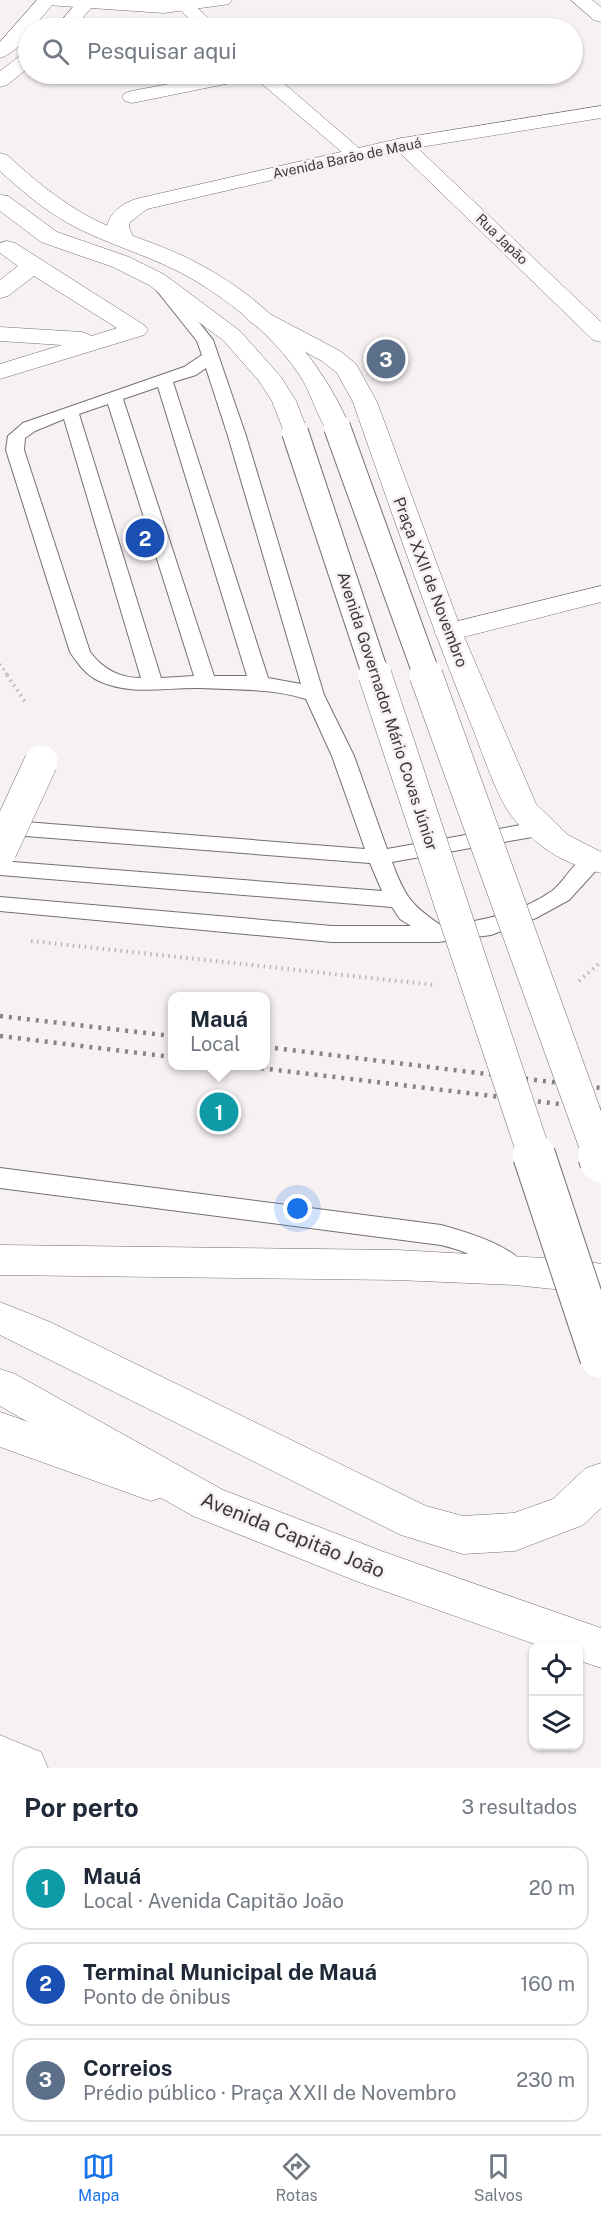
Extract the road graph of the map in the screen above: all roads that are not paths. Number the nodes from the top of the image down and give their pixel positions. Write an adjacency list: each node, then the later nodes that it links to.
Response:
1 (47, 0): 4 (main road); 7 (main road)
2 (223, 0): 5 (main road)
3 (580, 0): 6 (main road)
4 (88, 2): 5 (main road); 8 (main road)
5 (183, 5): 9 (main road)
6 (601, 16)
7 (32, 18)
8 (73, 18)
9 (198, 18)
10 (18, 35): 11 (main road)
11 (0, 52)
12 (18, 67): 13 (main road)
13 (0, 81)
14 (198, 84): 16 (main road)
15 (274, 84): 19 (main road)
16 (132, 97)
17 (601, 112): 18 (main road, Avenida Barão de Mauá)
18 (402, 144): 19 (main road, Avenida Barão de Mauá); 29 (main road, Rua Japão)
19 (357, 155): 23 (main road, Avenida Barão de Mauá)
20 (0, 159): 23 (main road)
21 (0, 201): 22 (main road, Avenida Governador Mário Covas Júnior)
22 (49, 237): 24 (main road); 25 (main road, Avenida Governador Mário Covas Júnior)
23 (123, 238): 27 (main road)
24 (12, 257): 26 (main road); 30 (main road)
25 (157, 280): 31 (lane); 58 (main road, Avenida Governador Mário Covas Júnior, bridge)
26 (0, 291)
27 (258, 317): 37 (main road, Praça XXII de Novembro); 52 (main road, bridge)
28 (0, 334): 30 (main road)
29 (601, 334)
30 (104, 346): 32 (main road)
31 (210, 357): 33 (lane); 41 (lane)
32 (0, 372)
33 (164, 379): 34 (lane); 38 (lane)
34 (114, 396): 35 (lane); 39 (lane)
35 (70, 411): 40 (lane); 40 (lane)
36 (601, 594): 37 (main road)
37 (448, 632): 44 (main road, Praça XXII de Novembro)
38 (259, 682): 39 (lane); 41 (lane)
39 (206, 684): 40 (lane)
40 (153, 685)
41 (314, 695): 46 (lane)
42 (41, 762): 45 (main road, bridge)
43 (0, 827): 46 (lane)
44 (538, 829): 46 (lane); 47 (main road, Praça XXII de Novembro)
45 (0, 851)
46 (380, 857): 49 (lane)
47 (597, 862): 51 (lane)
48 (0, 867): 49 (lane)
49 (399, 900): 51 (lane)
50 (0, 904): 51 (lane)
51 (438, 934)
52 (601, 1161)
53 (0, 1178): 55 (lane)
54 (0, 1260): 55 (main road)
55 (515, 1270): 56 (main road)
56 (601, 1279)
57 (0, 1318): 61 (main road)
58 (601, 1357)
59 (0, 1386): 62 (main road, Avenida Capitão João)
60 (0, 1429): 62 (main road)
61 (601, 1481)
62 (208, 1503): 63 (main road, Avenida Capitão João)
63 (601, 1648)
64 (0, 1757): 65 (main road)
65 (24, 1768)

